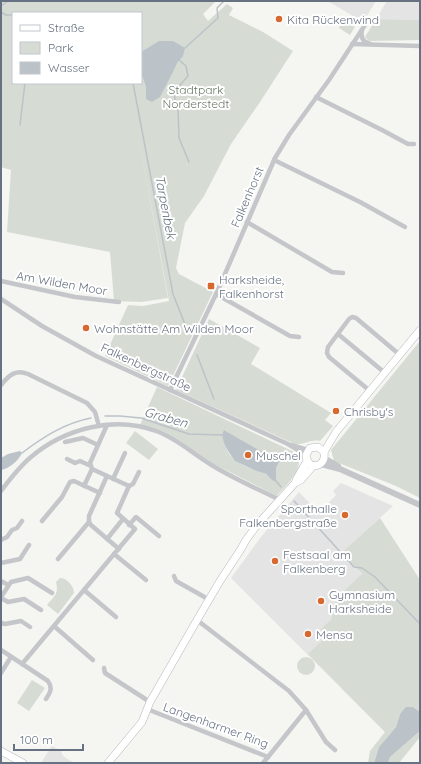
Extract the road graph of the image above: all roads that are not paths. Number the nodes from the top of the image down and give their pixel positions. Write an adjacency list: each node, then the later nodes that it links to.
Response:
1 (352, 44): 2 (street); 2 (street, Falkenhorst); 4 (street, Falkenhorst)
2 (372, 45): 3 (street)
3 (420, 46)
4 (316, 97): 5 (street); 6 (street, Falkenhorst)
5 (414, 144)
6 (274, 160): 7 (street); 9 (street, Falkenhorst)
7 (360, 202): 8 (street); 10 (street)
8 (368, 202)
9 (247, 222): 11 (street); 13 (street, Falkenhorst)
10 (405, 227)
11 (343, 273)
12 (1, 281): 15 (street, Am Wilden Moor)
13 (216, 294): 18 (street); 22 (street, Falkenhorst)
14 (1, 299): 22 (street, Falkenbergstraße)
15 (119, 302)
16 (420, 330): 19 (main road)
17 (338, 334): 19 (street); 20 (street); 23 (street)
18 (299, 337)
19 (400, 355): 20 (main road)
20 (385, 373): 23 (main road)
21 (1, 385): 25 (street)
22 (170, 390): 29 (street, Falkenbergstraße)
23 (370, 391): 30 (main road)
24 (107, 425): 25 (street); 27 (street); 42 (street)
25 (99, 426): 40 (street)
26 (65, 442): 27 (street)
27 (98, 445): 33 (street)
28 (125, 453): 36 (street)
29 (307, 455): 30 (main road); 32 (main road); 37 (main road)
30 (322, 455): 32 (main road); 43 (street)
31 (67, 459): 33 (street)
32 (314, 466): 37 (main road)
33 (91, 468): 35 (street); 38 (street)
34 (139, 472): 39 (street)
35 (107, 476): 36 (street); 41 (street)
36 (113, 479): 39 (street)
37 (295, 484): 42 (main road)
38 (84, 486): 41 (street); 46 (street)
39 (129, 486): 44 (street)
40 (1, 491)
41 (100, 493): 47 (street)
42 (280, 500): 64 (main road)
43 (420, 505)
44 (123, 519): 48 (street); 50 (street)
45 (22, 521): 51 (street)
46 (42, 521)
47 (89, 522): 50 (street); 55 (street)
48 (129, 524): 49 (street); 53 (street)
49 (159, 536)
50 (107, 539): 53 (street)
51 (1, 540)
52 (29, 545): 56 (street)
53 (119, 549): 54 (street)
54 (114, 554): 58 (street); 61 (street)
55 (58, 559)
56 (1, 563)
57 (174, 576): 64 (street)
58 (146, 580)
59 (1, 581): 60 (street)
60 (8, 585): 62 (street); 63 (street)
61 (84, 590): 66 (street); 70 (street)
62 (52, 593)
63 (1, 597): 65 (street)
64 (208, 599): 67 (main road)
65 (41, 610)
66 (116, 617)
67 (197, 620): 78 (main road); 79 (street)
68 (1, 623): 69 (street)
69 (30, 626)
70 (54, 626): 73 (street); 74 (street)
71 (1, 650): 72 (street)
72 (12, 657): 74 (street); 76 (street)
73 (94, 660)
74 (22, 664): 77 (street)
75 (104, 668): 78 (street, Langenharmer Ring)
76 (1, 673)
77 (46, 699)
78 (148, 706): 82 (street, Langenharmer Ring); 84 (main road)
79 (306, 710): 81 (street); 82 (street, Langenharmer Ring)
80 (1, 750): 83 (main road)
81 (335, 750)
82 (268, 757): 85 (street)
83 (23, 763)
84 (108, 763)
85 (263, 763)

